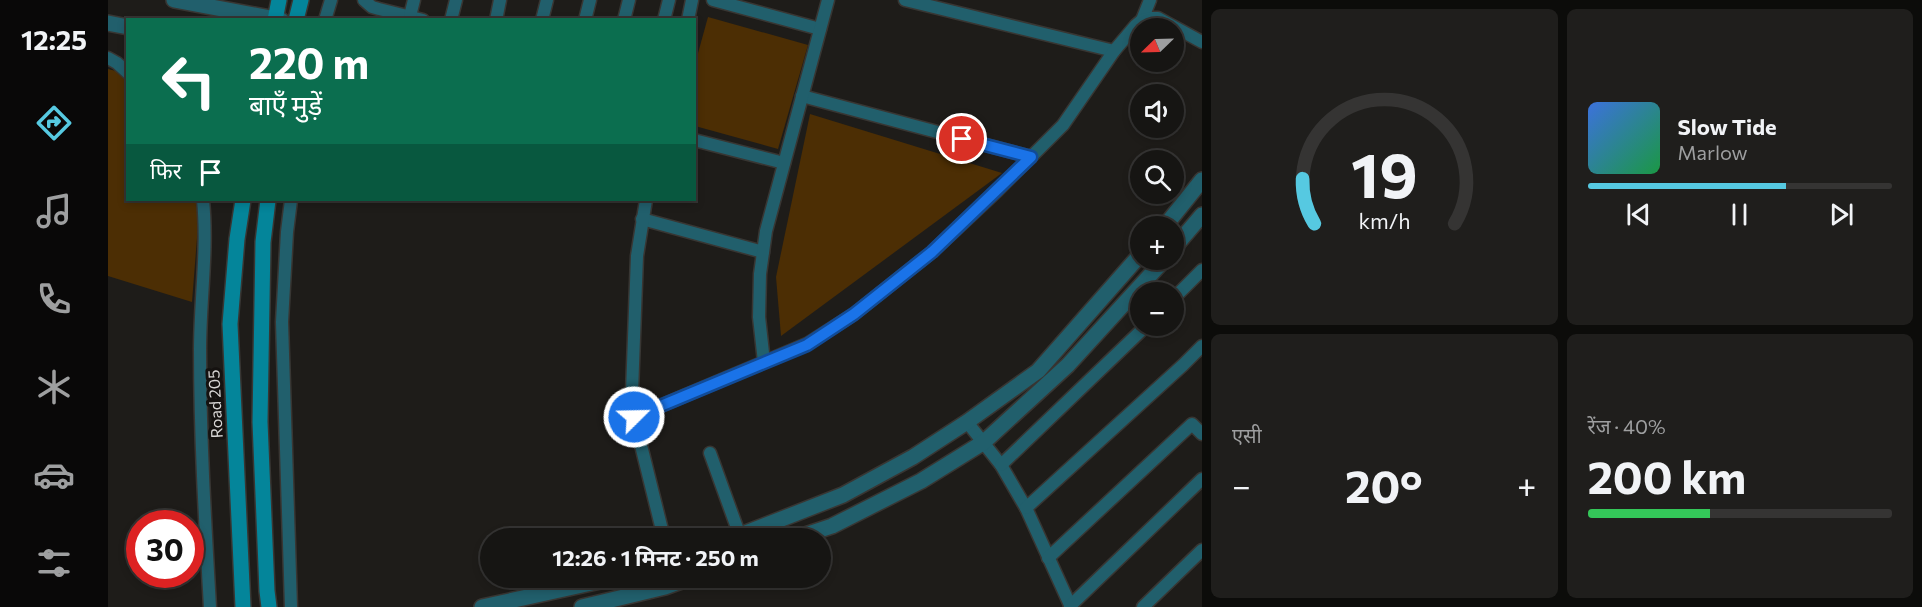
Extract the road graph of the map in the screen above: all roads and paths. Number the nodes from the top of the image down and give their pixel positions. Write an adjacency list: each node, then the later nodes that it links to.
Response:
1 (174, 0): 19 (street)
2 (279, 0): 20 (main road)
3 (301, 0): 21 (main road)
4 (331, 0): 22 (street)
5 (365, 0): 18 (street)
6 (414, 0): 18 (street)
7 (456, 0): 24 (street)
8 (500, 0): 25 (street)
9 (547, 0): 26 (street)
10 (590, 0): 27 (street)
11 (629, 0): 28 (street)
12 (669, 0): 29 (street)
13 (692, 0): 30 (street)
14 (713, 0): 34 (street)
15 (828, 0): 34 (street)
16 (905, 0): 38 (street)
17 (1150, 0): 31 (street)
18 (410, 16): 23 (street)
19 (272, 18)
20 (277, 18)
21 (296, 18)
22 (326, 18)
23 (416, 18)
24 (452, 18)
25 (496, 18)
26 (542, 18)
27 (586, 18)
28 (624, 18)
29 (664, 18)
30 (688, 18)
31 (1143, 18)
32 (108, 23): 33 (street)
33 (126, 27)
34 (819, 30): 41 (street)
35 (1184, 32): 37 (street)
36 (1130, 33): 38 (street)
37 (1202, 42)
38 (1114, 51): 43 (street)
39 (108, 58): 40 (street)
40 (126, 71)
41 (802, 96): 43 (street); 44 (street)
42 (696, 141): 44 (street)
43 (1031, 157): 62 (street)
44 (784, 163): 55 (street)
45 (1202, 180): 52 (street)
46 (203, 201): 82 (street)
47 (243, 201): 83 (main road, Road 205)
48 (268, 201): 84 (main road)
49 (291, 201): 85 (street)
50 (646, 201): 53 (street)
51 (1202, 215): 54 (street)
52 (1173, 216)
53 (642, 219): 55 (street); 64 (street)
54 (1184, 236)
55 (763, 252): 62 (street)
56 (1130, 266): 65 (street)
57 (1155, 270): 68 (street)
58 (1202, 270): 59 (street)
59 (1184, 288)
60 (1136, 336): 70 (street)
61 (1202, 346): 72 (street)
62 (764, 362): 64 (street)
63 (1202, 414): 66 (street)
64 (634, 417): 73 (street)
65 (967, 422): 68 (street); 75 (street)
66 (1192, 424): 67 (street); 78 (street)
67 (1202, 434)
68 (984, 442): 70 (street); 76 (street)
69 (710, 453): 74 (street)
70 (1001, 465): 72 (street)
71 (1199, 487): 81 (street)
72 (1026, 508): 78 (street)
73 (662, 528)
74 (734, 528)
75 (760, 528)
76 (826, 528)
77 (1202, 550): 88 (street)
78 (1048, 558): 81 (street)
79 (568, 588): 86 (street)
80 (661, 588): 87 (street)
81 (1070, 606)
82 (210, 607)
83 (243, 607)
84 (269, 607)
85 (291, 607)
86 (482, 607)
87 (582, 607)
88 (1143, 607)

